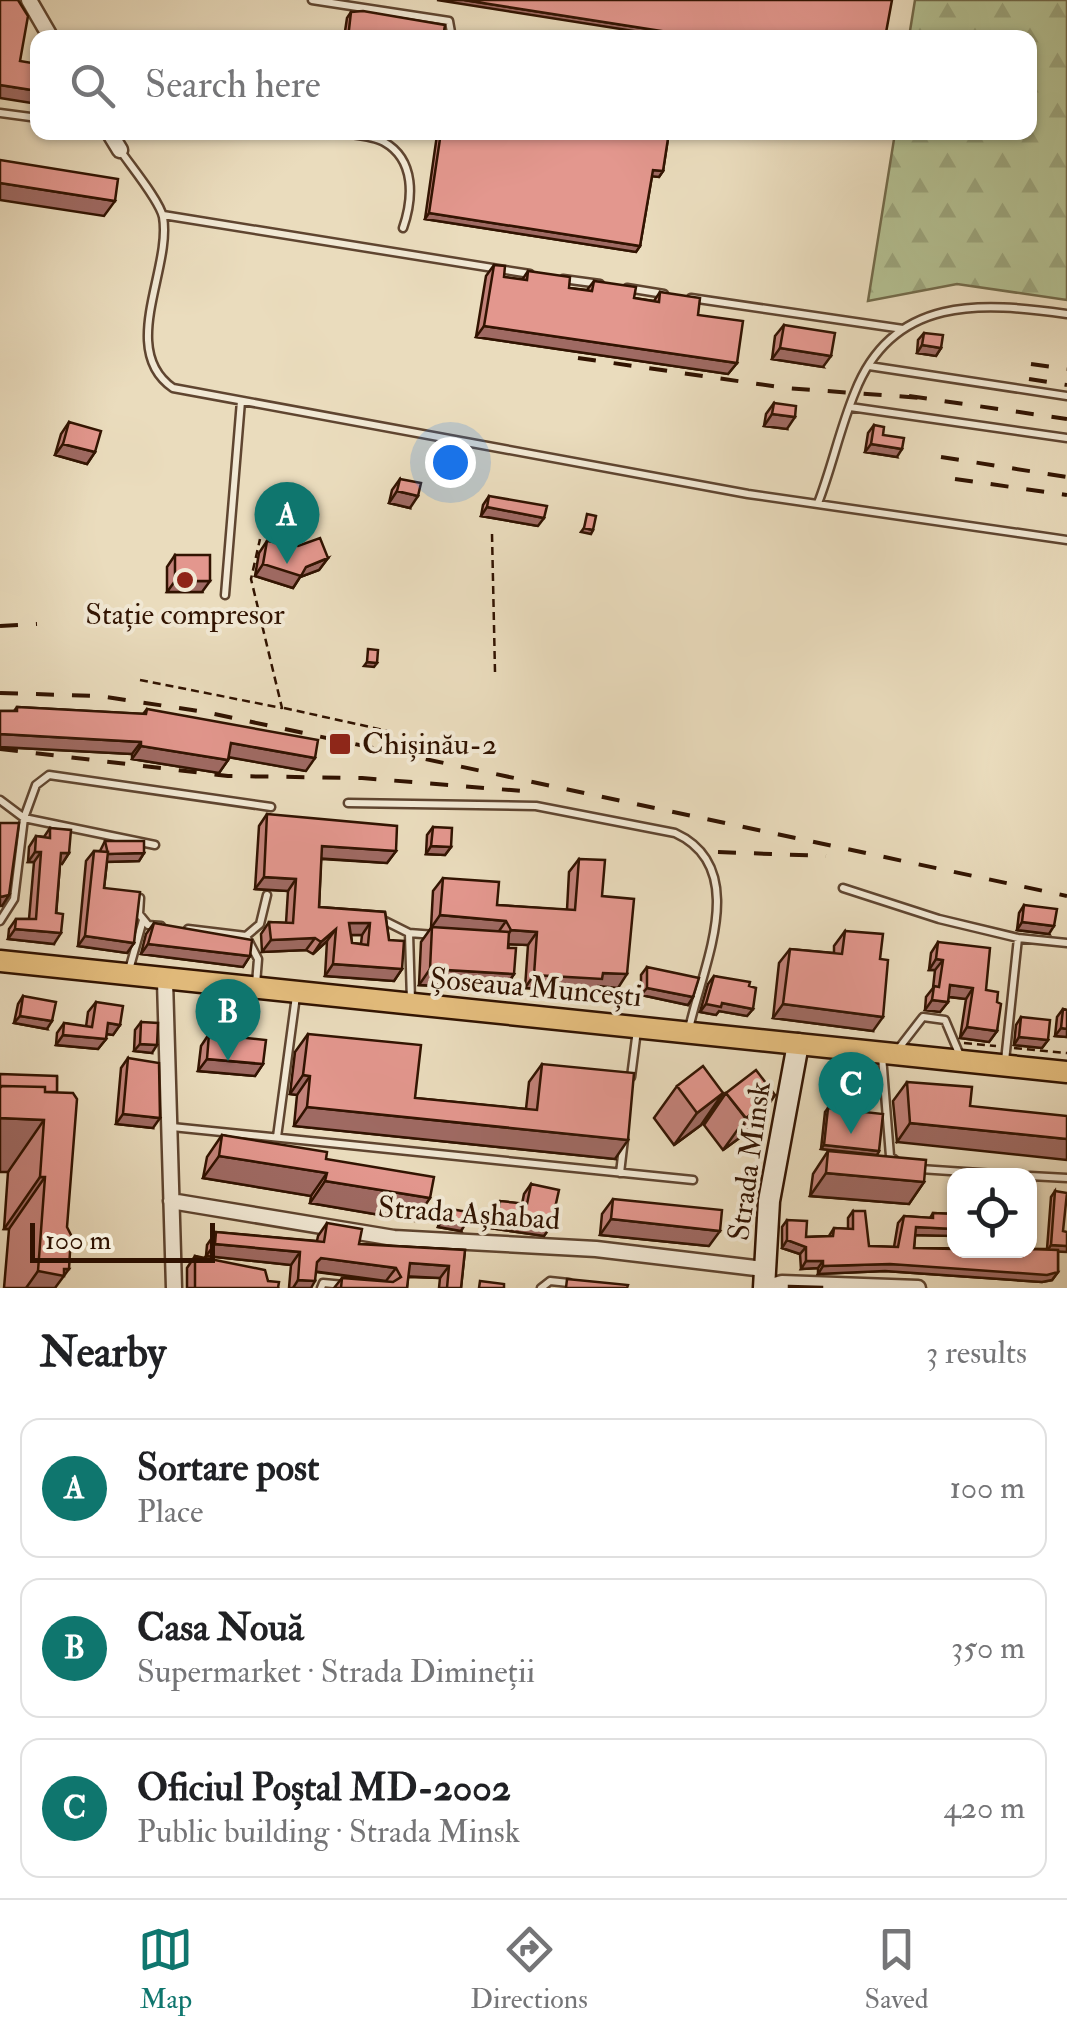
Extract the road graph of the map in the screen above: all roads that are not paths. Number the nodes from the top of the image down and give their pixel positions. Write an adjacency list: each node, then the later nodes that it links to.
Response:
1 (28, 0): 3 (street)
2 (312, 0): 4 (lane)
3 (47, 30)
4 (451, 30)
5 (0, 113): 6 (lane)
6 (30, 117)
7 (114, 140): 9 (street)
8 (375, 140): 11 (lane)
9 (120, 150): 10 (lane)
10 (163, 216): 12 (lane); 18 (lane)
11 (402, 228)
12 (538, 275)
13 (557, 278): 15 (lane)
14 (1067, 314): 15 (lane)
15 (903, 329): 16 (lane)
16 (869, 366): 17 (lane); 19 (lane)
17 (1067, 396)
18 (241, 401): 21 (lane); 23 (lane)
19 (850, 407): 20 (lane); 21 (lane)
20 (1067, 438)
21 (818, 503): 22 (lane)
22 (1067, 540)
23 (225, 595)
24 (0, 800): 27 (lane)
25 (348, 803): 47 (lane)
26 (271, 808): 27 (lane)
27 (24, 818): 28 (lane); 34 (lane)
28 (155, 844)
29 (843, 888): 38 (lane)
30 (267, 895): 36 (lane)
31 (140, 898): 33 (lane)
32 (378, 917): 35 (lane)
33 (143, 919): 36 (lane); 41 (lane)
34 (0, 921)
35 (409, 933): 37 (lane); 45 (lane)
36 (246, 936): 43 (lane)
37 (444, 936)
38 (1018, 938): 39 (lane); 51 (lane)
39 (1067, 943)
40 (0, 961): 41 (main road, Șoseaua Muncești)
41 (128, 976): 42 (main road, Șoseaua Muncești)
42 (166, 980): 43 (main road, Șoseaua Muncești); 54 (street)
43 (256, 990): 44 (main road, Șoseaua Muncești)
44 (296, 994): 45 (main road, Șoseaua Muncești); 56 (lane)
45 (411, 1006): 46 (main road, Șoseaua Muncești)
46 (637, 1027): 47 (main road, Șoseaua Muncești); 53 (lane)
47 (689, 1030): 48 (main road, Șoseaua Muncești)
48 (798, 1044): 49 (main road, Șoseaua Muncești); 67 (street, Strada Minsk)
49 (888, 1055): 50 (main road, Șoseaua Muncești); 50 (lane); 57 (lane)
50 (963, 1064): 51 (main road, Șoseaua Muncești)
51 (1004, 1067): 52 (main road, Șoseaua Muncești)
52 (1067, 1072)
53 (630, 1082)
54 (171, 1126): 56 (lane); 64 (street)
55 (624, 1136): 60 (lane)
56 (277, 1138): 60 (lane)
57 (900, 1164)
58 (914, 1169): 59 (lane)
59 (947, 1171)
60 (620, 1173): 63 (lane)
61 (1037, 1176): 62 (lane)
62 (1067, 1178)
63 (693, 1180)
64 (171, 1201): 65 (street); 67 (street, Strada Așhabad)
65 (173, 1256): 66 (lane); 70 (street)
66 (189, 1261)
67 (764, 1282): 73 (street, Strada Așhabad)
68 (580, 1284): 72 (lane)
69 (354, 1286): 71 (lane)
70 (174, 1288)
71 (321, 1288)
72 (541, 1288)
73 (918, 1288)

